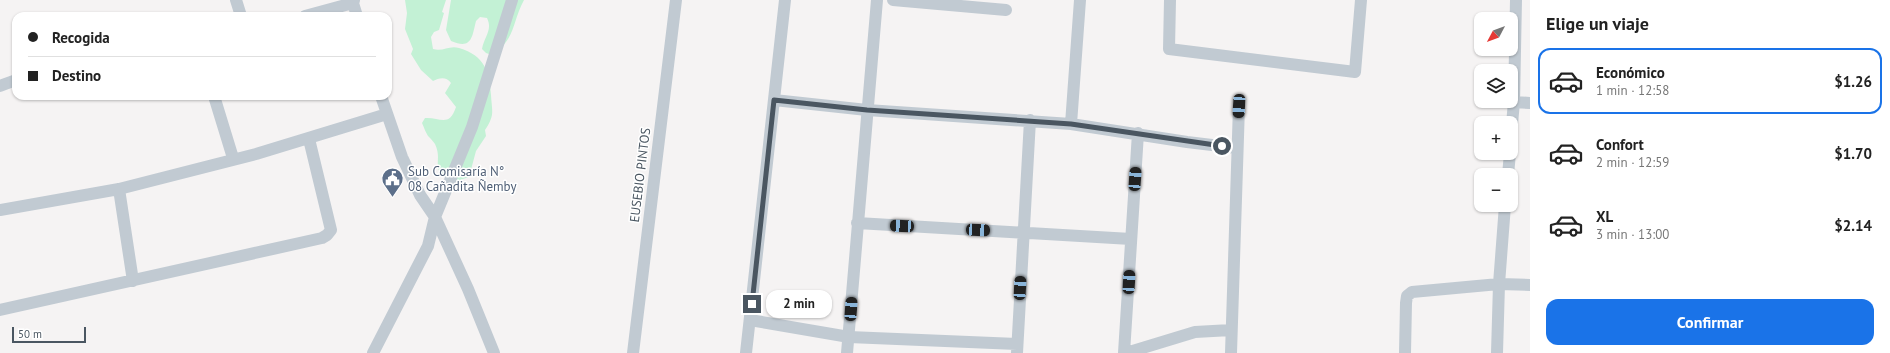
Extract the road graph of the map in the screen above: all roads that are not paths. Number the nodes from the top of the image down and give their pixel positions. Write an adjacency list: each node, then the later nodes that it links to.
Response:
1 (236, 0): 13 (street)
2 (512, 0): 36 (street)
3 (676, 0): 50 (street, EUSEBIO PINTOS)
4 (785, 0): 21 (street)
5 (877, 0): 25 (street)
6 (893, 0): 12 (street)
7 (1080, 0): 28 (street)
8 (1170, 0): 9 (street)
9 (1361, 0)
10 (1516, 0): 16 (street)
11 (353, 1): 14 (street); 15 (street)
12 (1006, 10)
13 (240, 12)
14 (318, 12)
15 (356, 12)
16 (1515, 64)
17 (12, 82): 18 (street)
18 (0, 86)
19 (215, 100): 32 (street)
20 (382, 100): 26 (street)
21 (774, 100): 25 (street); 44 (street)
22 (1518, 102): 23 (street)
23 (1530, 103)
24 (1239, 106): 31 (street)
25 (867, 110): 27 (street); 37 (street)
26 (386, 114): 30 (street); 36 (street)
27 (1030, 120): 28 (street); 38 (street)
28 (1071, 124): 29 (street)
29 (1138, 133): 31 (street); 39 (street)
30 (309, 138): 32 (street); 40 (street)
31 (1237, 148): 45 (street)
32 (233, 158): 33 (street)
33 (119, 189): 34 (street); 40 (street)
34 (0, 210)
35 (1504, 212): 41 (street)
36 (435, 217): 48 (street); 49 (street)
37 (857, 224): 38 (street); 46 (street)
38 (1024, 232): 39 (street); 47 (street)
39 (1131, 239): 53 (street)
40 (133, 281): 43 (street)
41 (1499, 284): 42 (street); 55 (street); 56 (street)
42 (1530, 285)
43 (0, 310)
44 (750, 320): 46 (street); 51 (street)
45 (1232, 330): 53 (street); 54 (street)
46 (849, 337): 47 (street); 52 (street)
47 (1017, 348)
48 (373, 353)
49 (494, 353)
50 (633, 353)
51 (746, 353)
52 (847, 353)
53 (1125, 353)
54 (1231, 353)
55 (1405, 353)
56 (1497, 353)

